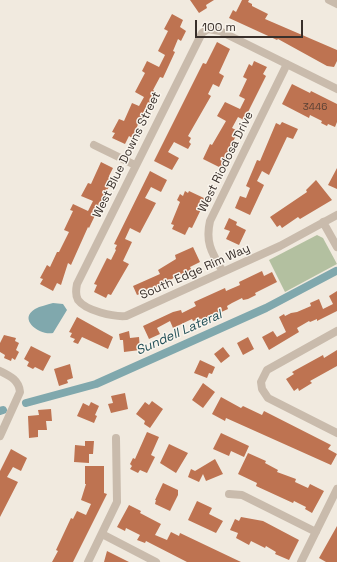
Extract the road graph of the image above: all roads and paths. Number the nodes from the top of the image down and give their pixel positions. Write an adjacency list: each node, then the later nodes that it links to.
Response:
1 (329, 0): 2 (street)
2 (337, 4)
3 (287, 64): 4 (street); 6 (street, West Blue Downs Street); 10 (street, West Riodosa Drive)
4 (337, 88)
5 (94, 145): 6 (street)
6 (135, 165): 11 (street, West Blue Downs Street)
7 (337, 215): 8 (street, South Edge Rim Way)
8 (323, 222): 9 (street); 10 (street, South Edge Rim Way)
9 (337, 247)
10 (223, 272): 11 (street, South Edge Rim Way)
11 (77, 296)
12 (337, 331): 14 (street)
13 (0, 371): 15 (street)
14 (337, 433)
15 (0, 436)
16 (116, 438): 20 (street)
17 (337, 489): 19 (street)
18 (229, 494): 19 (street)
19 (316, 532): 23 (street)
20 (102, 534): 21 (street); 22 (street)
21 (88, 562)
22 (156, 562)
23 (301, 562)

